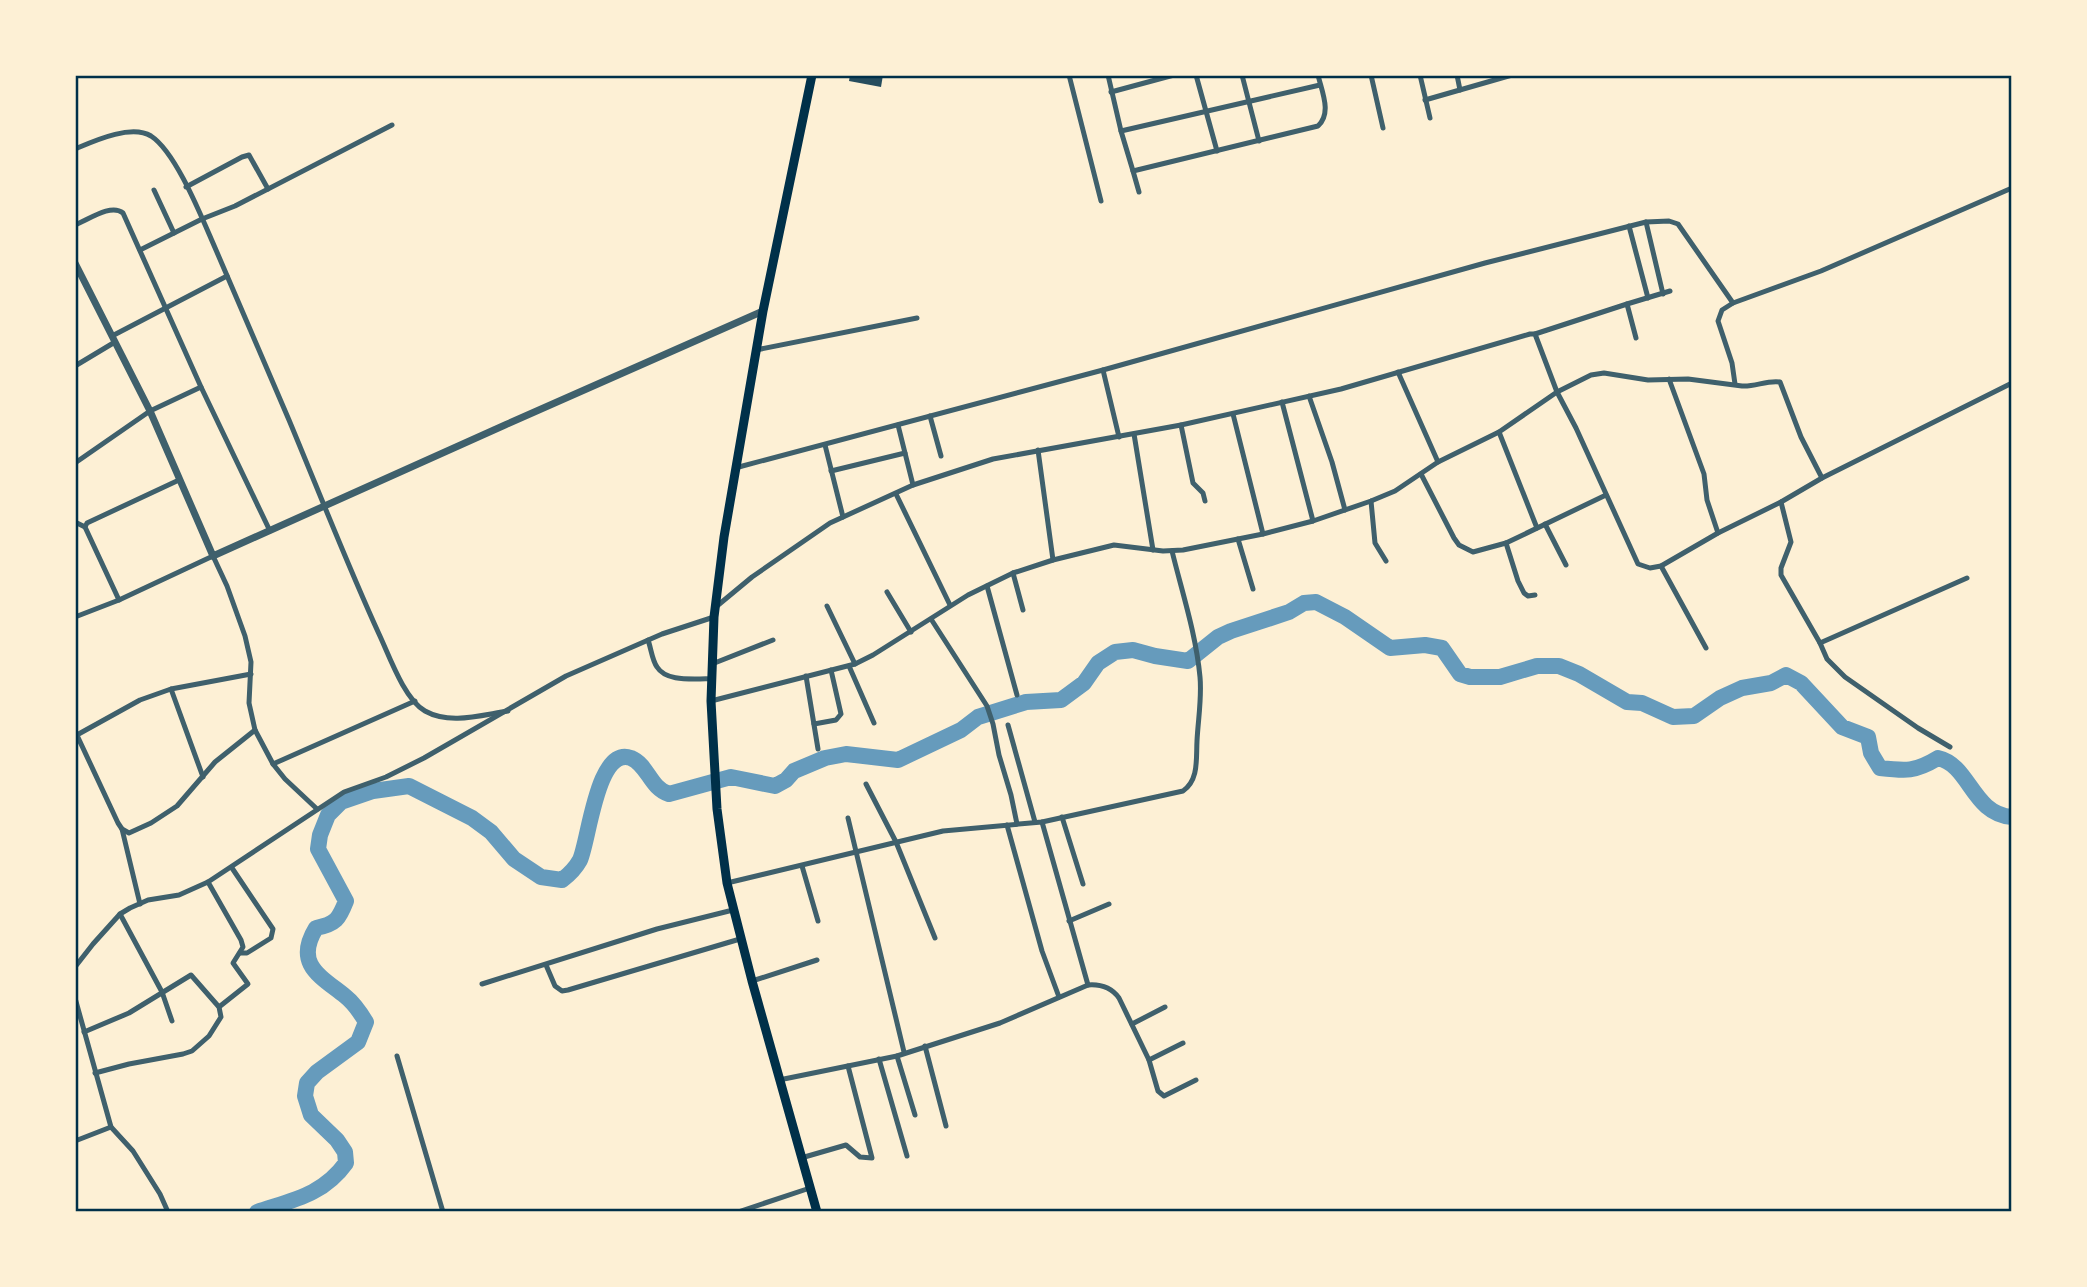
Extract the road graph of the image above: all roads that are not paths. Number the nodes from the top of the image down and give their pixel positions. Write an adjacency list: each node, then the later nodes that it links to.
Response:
1 (812, 75): 47 (main road)
2 (1069, 75): 32 (street)
3 (1108, 75): 15 (street)
4 (1174, 75): 15 (street)
5 (1196, 75): 18 (street)
6 (1242, 75): 17 (street)
7 (1318, 75): 13 (street)
8 (1371, 75): 21 (street)
9 (1420, 75): 16 (street)
10 (1457, 75): 14 (street)
11 (1512, 75): 12 (street)
12 (1492, 78): 14 (street)
13 (1320, 85): 17 (street); 23 (street)
14 (1461, 90): 16 (street)
15 (1111, 92): 22 (street)
16 (1425, 100): 19 (street)
17 (1249, 101): 18 (street); 23 (street)
18 (1206, 111): 22 (street); 25 (street)
19 (1430, 118)
20 (392, 125): 29 (street)
21 (1383, 128)
22 (1121, 131): 26 (street)
23 (1259, 141): 25 (street)
24 (75, 149): 27 (street)
25 (1217, 151): 26 (street)
26 (1133, 171): 31 (street)
27 (187, 187): 29 (street); 33 (street)
28 (2012, 188): 44 (street)
29 (268, 189): 33 (street)
30 (154, 190): 37 (street)
31 (1139, 192)
32 (1101, 201)
33 (202, 219): 37 (street); 40 (street)
34 (1646, 222): 36 (street); 42 (street); 44 (street)
35 (75, 225): 38 (street)
36 (1629, 226): 43 (street); 54 (street)
37 (174, 233): 38 (street)
38 (140, 250): 46 (street)
39 (75, 263): 51 (street)
40 (227, 276): 46 (street); 88 (street)
41 (1670, 291): 42 (street)
42 (1663, 294): 43 (street)
43 (1648, 298): 45 (street)
44 (1733, 303): 58 (street)
45 (1627, 304): 49 (street); 50 (street)
46 (166, 307): 51 (street); 59 (street)
47 (763, 311): 52 (main road); 88 (street)
48 (917, 318): 52 (street)
49 (1535, 334): 55 (street); 60 (street)
50 (1636, 338)
51 (113, 340): 53 (street); 63 (street)
52 (756, 350): 77 (main road)
53 (75, 366)
54 (1103, 370): 65 (street); 70 (street)
55 (1398, 372): 61 (street); 75 (street)
56 (1670, 379): 58 (street); 60 (street); 97 (street)
57 (2012, 383): 80 (street)
58 (1735, 384): 80 (street)
59 (201, 387): 63 (street); 96 (street)
60 (1557, 392): 68 (street); 84 (street)
61 (1309, 396): 62 (street); 89 (street)
62 (1282, 402): 64 (street); 91 (street)
63 (150, 411): 76 (street); 81 (street)
64 (1233, 414): 67 (street); 98 (street)
65 (930, 416): 66 (street); 74 (street)
66 (898, 425): 71 (street); 73 (street)
67 (1181, 425): 69 (street); 85 (street)
68 (1499, 432): 75 (street); 95 (street)
69 (1134, 434): 70 (street); 101 (street)
70 (1119, 437): 72 (street)
71 (825, 445): 77 (street); 78 (street)
72 (1038, 450): 82 (street); 104 (street)
73 (905, 453): 78 (street); 82 (street)
74 (941, 456)
75 (1438, 462): 79 (street)
76 (75, 463)
77 (735, 468): 118 (main road)
78 (831, 471): 90 (street)
79 (1421, 474): 86 (street); 100 (street)
80 (1822, 478): 87 (street)
81 (179, 480): 94 (street); 103 (street)
82 (913, 485): 83 (street)
83 (896, 494): 90 (street); 115 (street)
84 (1606, 495): 93 (street); 107 (street)
85 (1205, 501)
86 (1371, 501): 89 (street); 105 (street)
87 (1782, 502): 97 (street); 124 (street)
88 (325, 506): 96 (street); 134 (street)
89 (1345, 510): 91 (street)
90 (843, 517): 118 (street)
91 (1313, 521): 98 (street)
92 (75, 522): 94 (street)
93 (1545, 524): 95 (street); 106 (street)
94 (85, 527): 114 (street)
95 (1537, 528): 100 (street)
96 (270, 531): 103 (street)
97 (1718, 533): 107 (street)
98 (1263, 534): 99 (street)
99 (1238, 539): 102 (street); 111 (street)
100 (1506, 543): 113 (street)
101 (1153, 550): 102 (street); 104 (street)
102 (1172, 551): 148 (street)
103 (213, 556): 114 (street); 129 (street)
104 (1053, 560): 108 (street)
105 (1386, 561)
106 (1566, 565)
107 (1661, 566): 125 (street)
108 (1013, 573): 110 (street); 117 (street)
109 (1967, 578): 124 (street)
110 (987, 586): 115 (street); 133 (street)
111 (1253, 589)
112 (887, 592): 121 (street)
113 (1535, 595)
114 (119, 600): 119 (street)
115 (950, 605): 120 (street)
116 (827, 606): 127 (street)
117 (1023, 610)
118 (714, 612): 122 (street); 126 (main road)
119 (75, 617)
120 (931, 619): 121 (street); 151 (street)
121 (911, 632): 127 (street)
122 (649, 640): 131 (street); 136 (street)
123 (773, 640): 126 (street)
124 (1820, 643): 142 (street)
125 (1706, 648)
126 (712, 664): 131 (main road)
127 (852, 665): 128 (street); 137 (street)
128 (831, 670): 130 (street); 138 (street)
129 (251, 674): 132 (street); 140 (street)
130 (806, 676): 135 (street); 138 (street)
131 (712, 679): 135 (main road)
132 (171, 689): 141 (street); 145 (street)
133 (1017, 695)
134 (415, 701): 136 (street); 144 (street)
135 (711, 701): 159 (main road)
136 (508, 711): 147 (street)
137 (874, 723)
138 (814, 724): 143 (street)
139 (1008, 724): 150 (street)
140 (256, 730): 144 (street); 145 (street)
141 (76, 734): 153 (street)
142 (1950, 747)
143 (818, 749)
144 (273, 764): 147 (street)
145 (203, 777): 153 (street)
146 (866, 784): 154 (street)
147 (317, 809): 157 (street)
148 (1062, 817): 150 (street); 160 (street)
149 (848, 818): 155 (street)
150 (1039, 822): 151 (street); 166 (street)
151 (1017, 824): 152 (street)
152 (1007, 825): 154 (street); 178 (street)
153 (122, 829): 161 (street)
154 (896, 842): 155 (street); 167 (street)
155 (858, 852): 156 (street); 186 (street)
156 (802, 866): 159 (street); 165 (street)
157 (232, 868): 158 (street); 169 (street)
158 (208, 882): 161 (street); 169 (street)
159 (727, 883): 163 (main road)
160 (1083, 884)
161 (140, 904): 164 (street)
162 (1109, 904): 166 (street)
163 (733, 910): 168 (main road); 171 (street)
164 (120, 914): 172 (street); 176 (street)
165 (818, 921)
166 (1069, 921): 175 (street)
167 (935, 938)
168 (740, 939): 171 (street); 173 (main road)
169 (240, 953): 179 (street)
170 (817, 960): 173 (street)
171 (546, 965): 174 (street)
172 (75, 967)
173 (752, 981): 193 (main road)
174 (482, 984)
175 (1088, 985): 178 (street); 182 (street)
176 (162, 992): 179 (street); 181 (street); 183 (street)
177 (75, 998): 183 (street)
178 (1059, 998): 185 (street)
179 (219, 1007): 192 (street)
180 (1165, 1007): 182 (street)
181 (172, 1021)
182 (1132, 1024): 190 (street)
183 (84, 1032): 192 (street)
184 (1183, 1043): 190 (street)
185 (925, 1046): 186 (street); 196 (street)
186 (904, 1052): 187 (street)
187 (897, 1055): 189 (street); 195 (street)
188 (397, 1056): 203 (street)
189 (879, 1059): 191 (street); 199 (street)
190 (1149, 1060): 194 (street)
191 (848, 1066): 193 (street); 200 (street)
192 (95, 1073): 197 (street)
193 (779, 1080): 200 (main road)
194 (1196, 1080)
195 (915, 1115)
196 (946, 1126)
197 (111, 1127): 198 (street); 202 (street)
198 (75, 1141)
199 (907, 1156)
200 (801, 1158): 201 (main road)
201 (810, 1188): 204 (street); 205 (main road)
202 (168, 1212)
203 (443, 1212)
204 (738, 1212)
205 (817, 1212)

